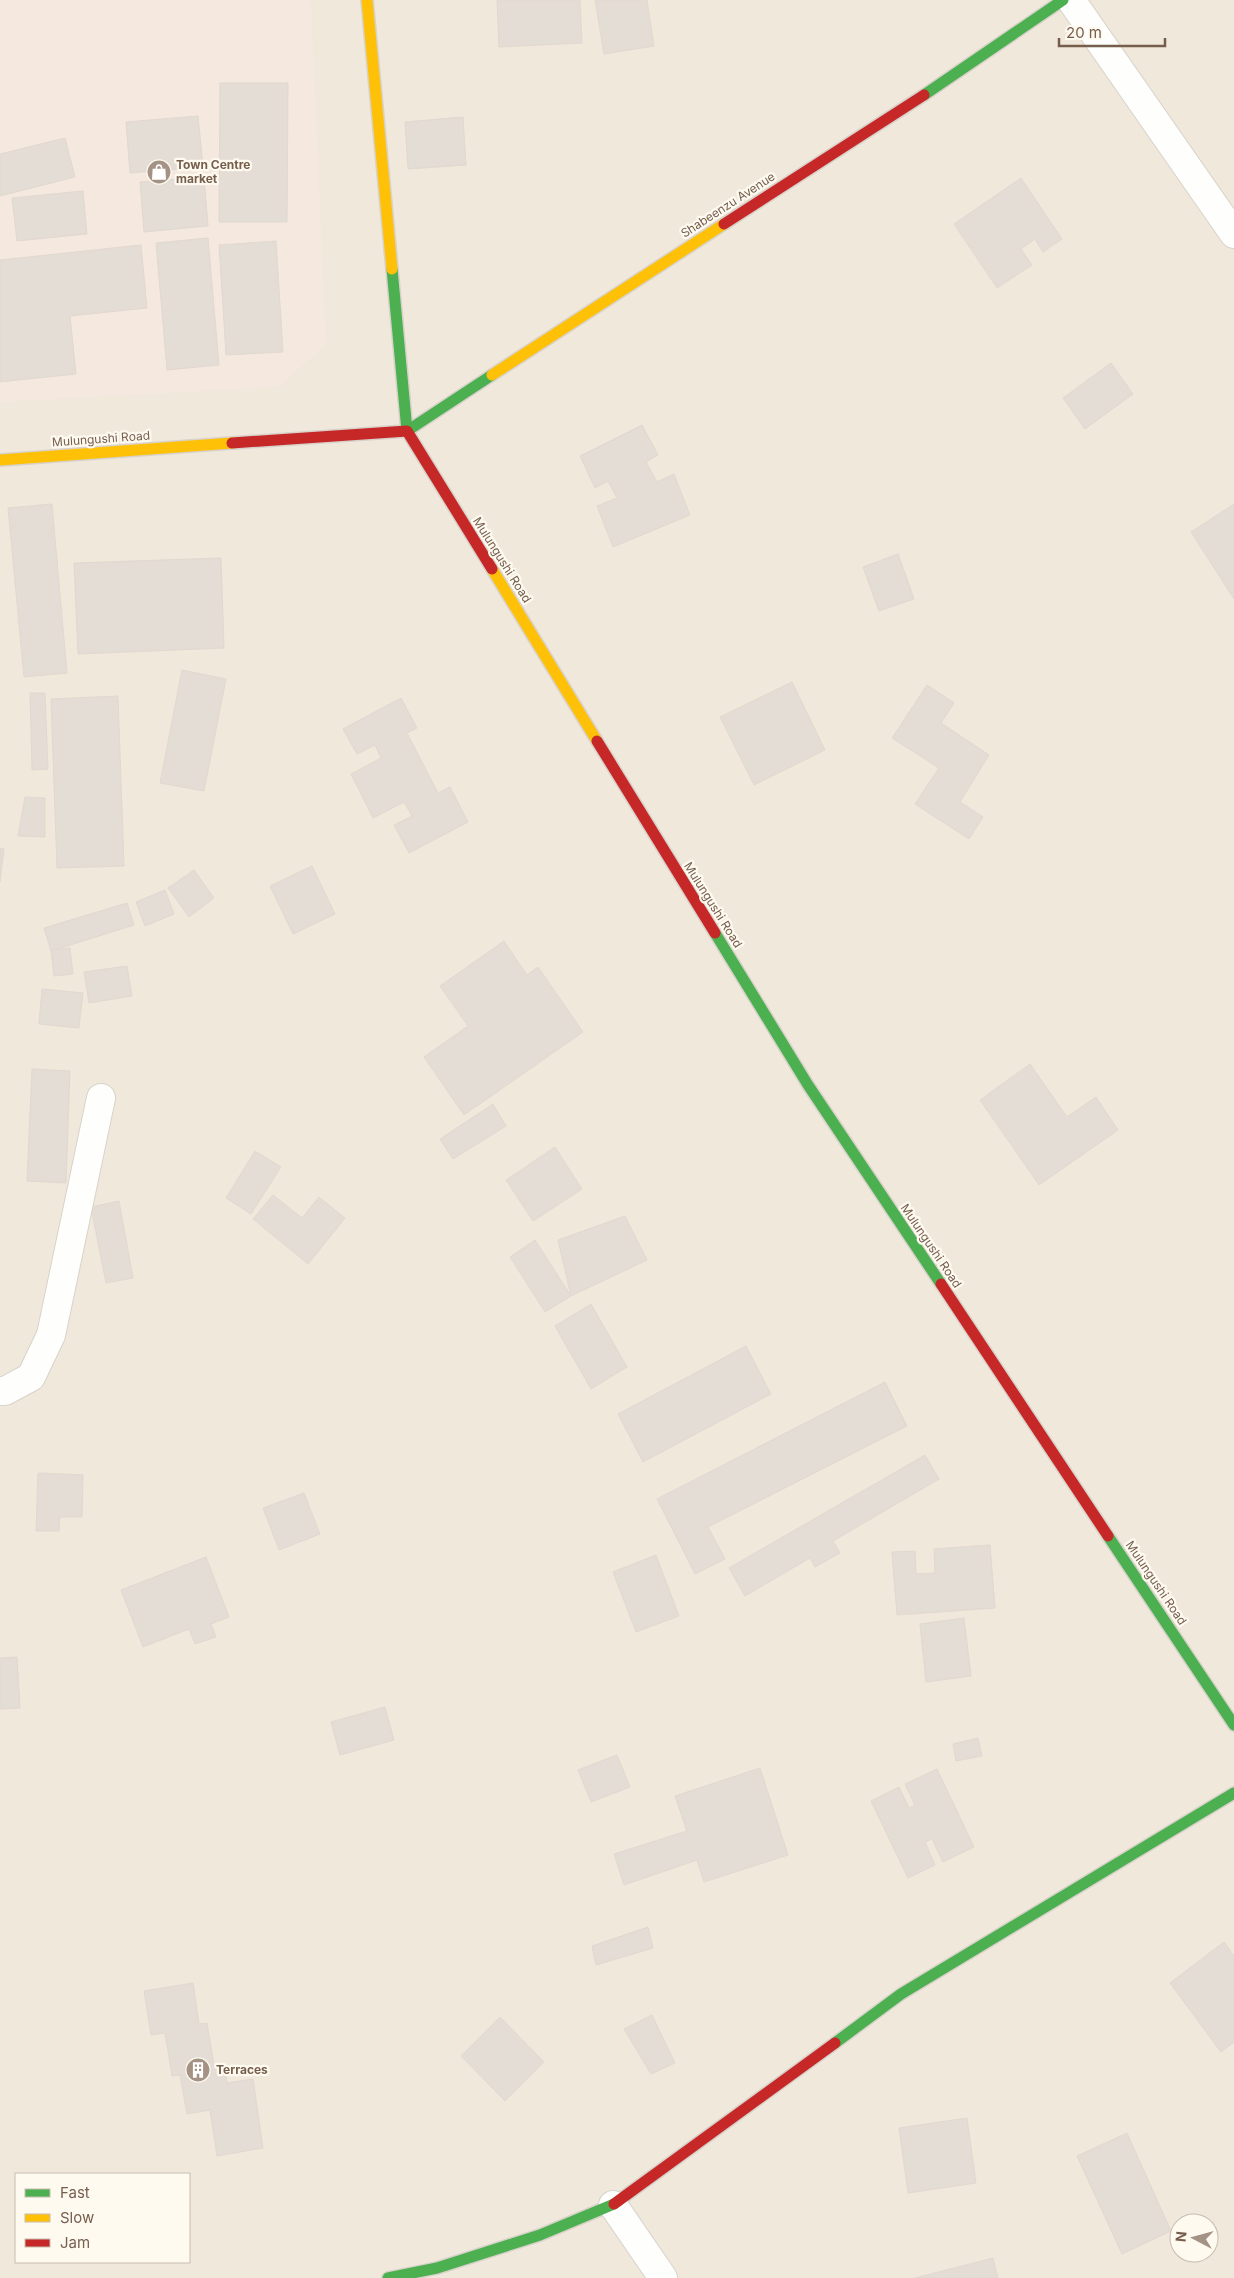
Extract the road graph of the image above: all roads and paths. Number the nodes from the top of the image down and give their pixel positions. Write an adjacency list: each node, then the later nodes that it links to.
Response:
1 (368, 0): 5 (street)
2 (1063, 0): 5 (street, Shabeenzu Avenue)
3 (1071, 0): 4 (street)
4 (1234, 234)
5 (407, 431): 6 (street, Mulungushi Road); 9 (street, Mulungushi Road)
6 (0, 460)
7 (101, 1098): 8 (street)
8 (0, 1391)
9 (1232, 1719)
10 (1234, 1792): 11 (street)
11 (614, 2205): 12 (street); 13 (street)
12 (388, 2278)
13 (663, 2278)

